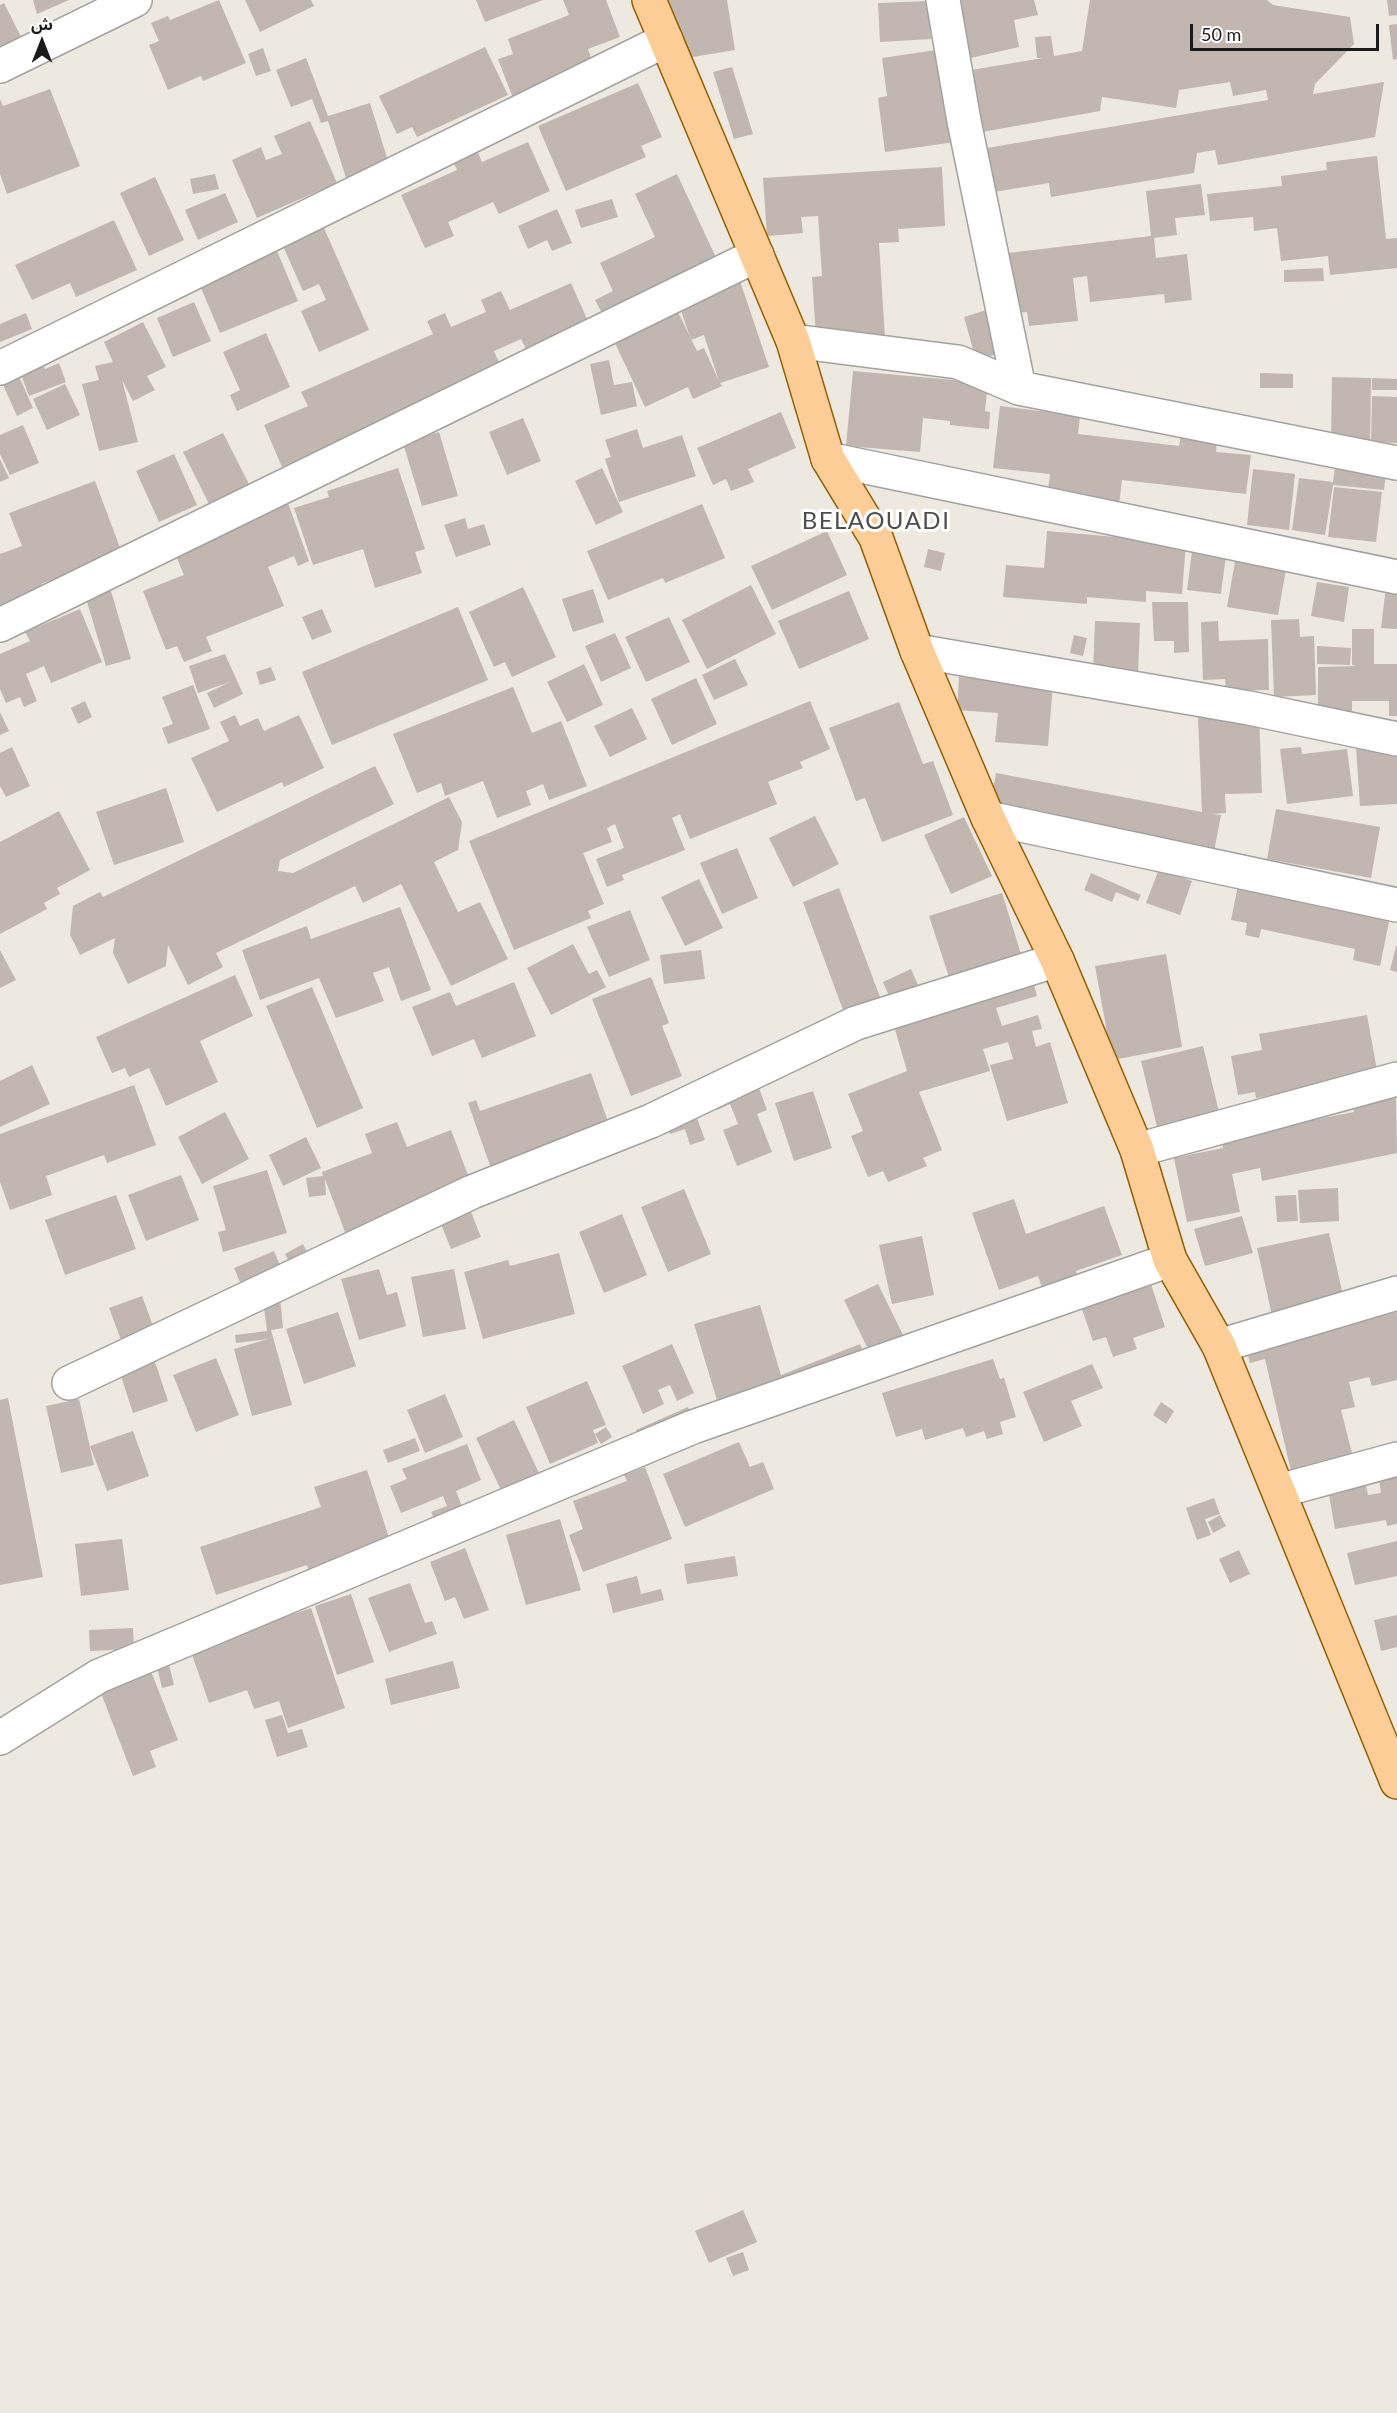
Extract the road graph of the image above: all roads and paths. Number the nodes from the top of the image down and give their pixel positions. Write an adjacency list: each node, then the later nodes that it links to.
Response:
1 (135, 0): 5 (street)
2 (649, 0): 4 (main road)
3 (943, 0): 9 (street)
4 (666, 40): 6 (main road); 8 (street)
5 (0, 66)
6 (757, 255): 7 (main road); 13 (street)
7 (793, 341): 9 (street); 10 (main road)
8 (0, 368)
9 (1019, 387): 11 (street)
10 (828, 459): 12 (street); 14 (main road)
11 (1397, 463)
12 (1397, 578)
13 (0, 625)
14 (917, 651): 15 (street); 16 (main road)
15 (1397, 739)
16 (988, 818): 17 (street); 18 (main road)
17 (1397, 905)
18 (1057, 960): 20 (main road); 24 (street)
19 (1397, 1079): 20 (street)
20 (1137, 1150): 21 (main road)
21 (1170, 1260): 23 (main road); 27 (street)
22 (1397, 1293): 23 (street)
23 (1219, 1346): 26 (main road)
24 (69, 1383)
25 (1397, 1459): 26 (street)
26 (1279, 1491): 28 (main road)
27 (0, 1738)
28 (1397, 1782)

